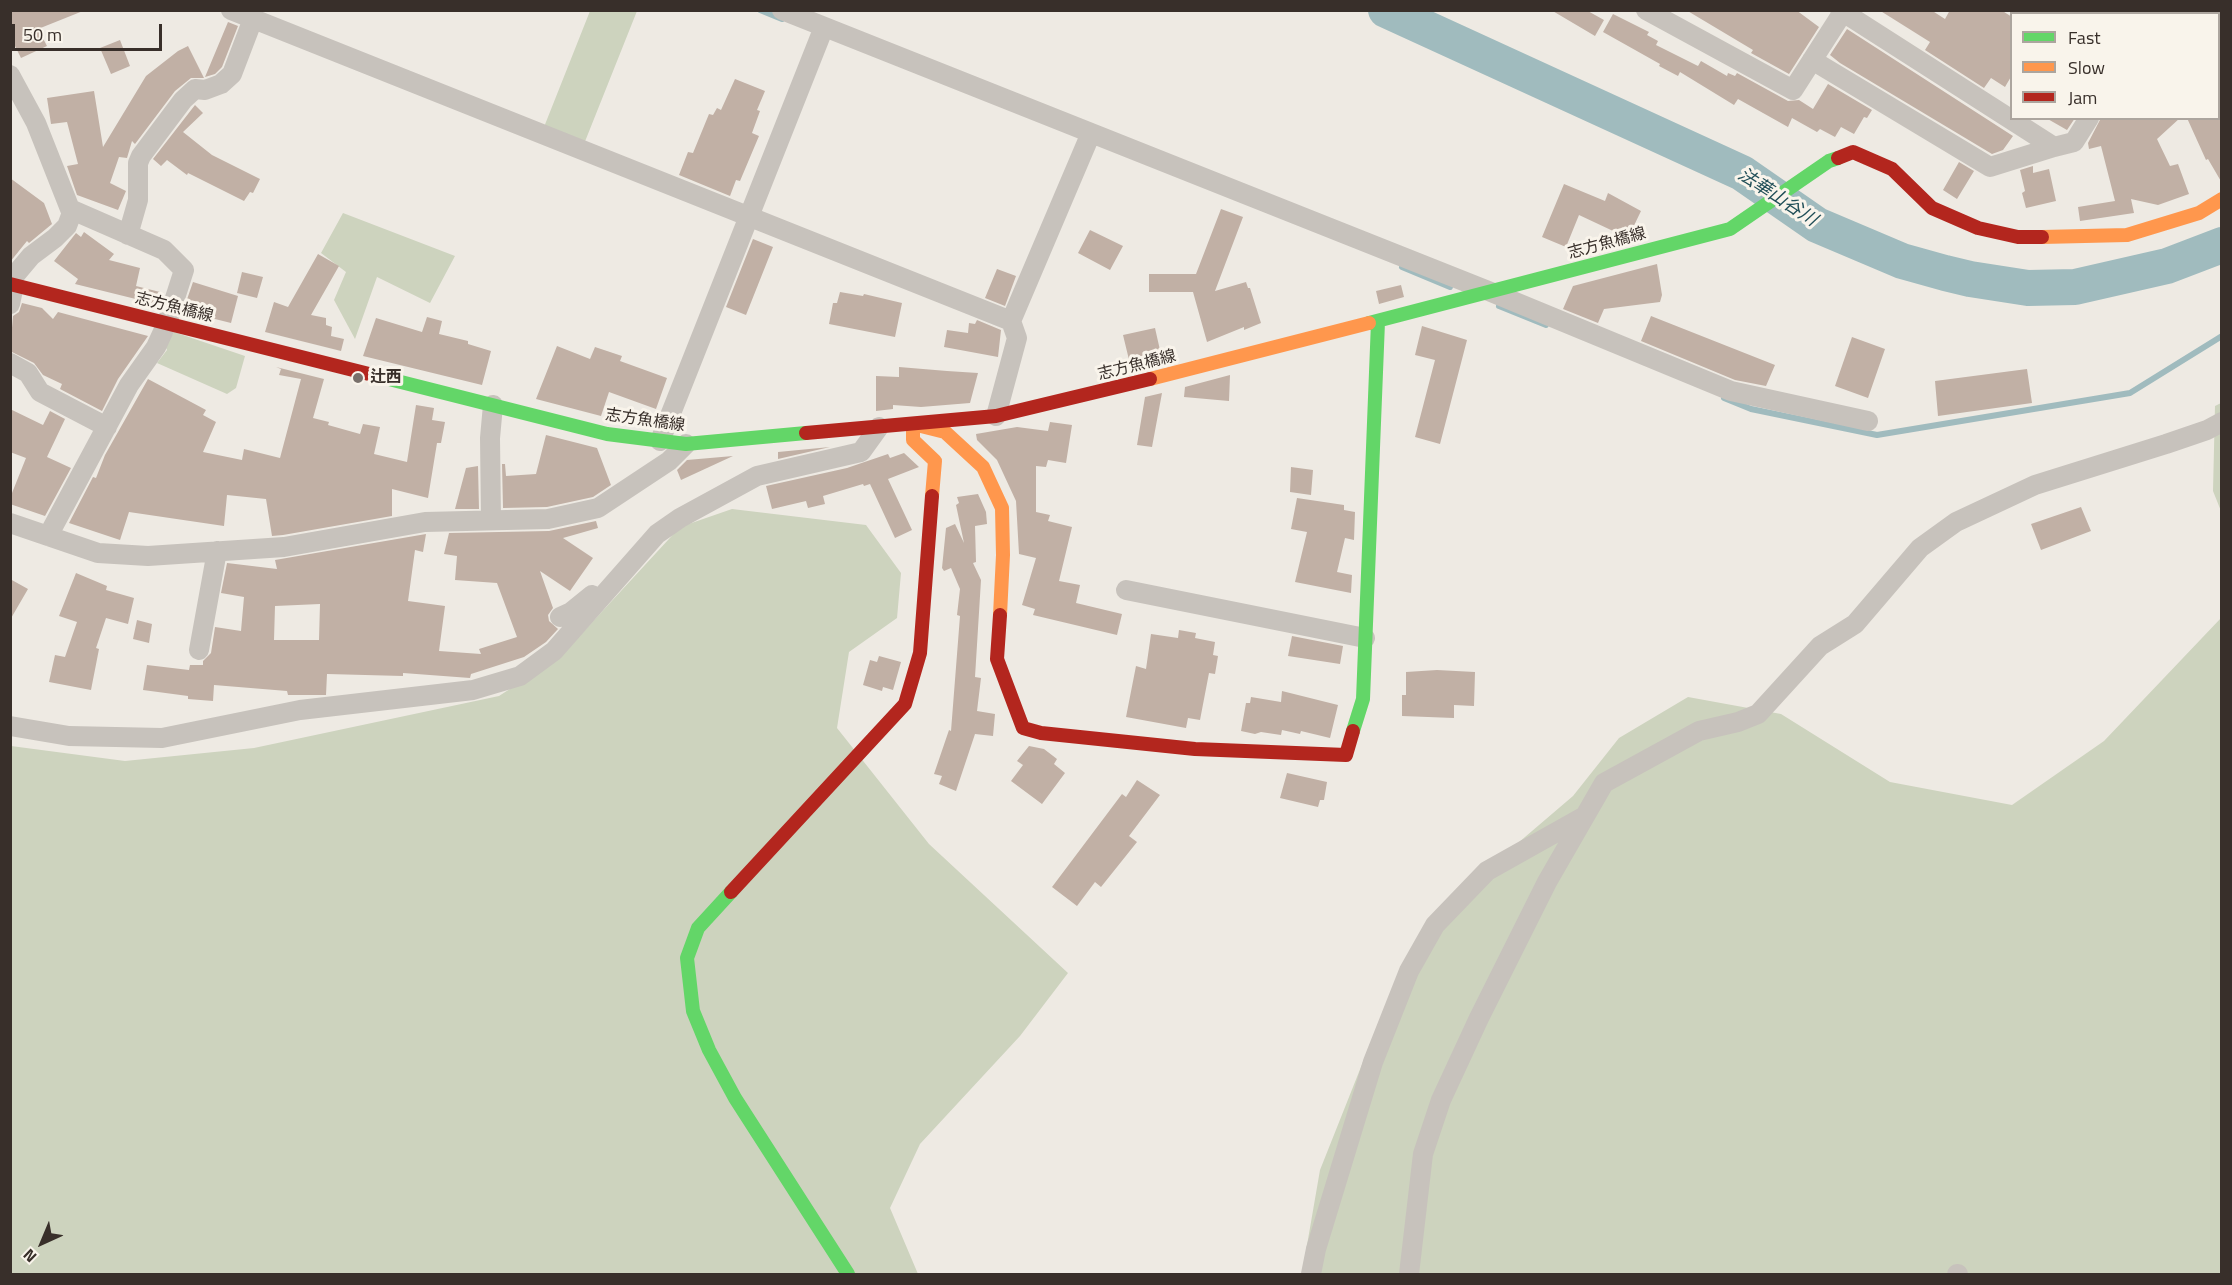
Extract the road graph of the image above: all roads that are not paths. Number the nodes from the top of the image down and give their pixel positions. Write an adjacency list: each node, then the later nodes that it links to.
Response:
1 (231, 10): 5 (street)
2 (782, 10): 6 (street)
3 (1646, 10): 7 (street)
4 (1842, 11): 7 (street); 9 (street)
5 (253, 19): 16 (street); 17 (street)
6 (824, 27): 12 (street); 16 (street)
7 (1812, 60): 13 (street)
8 (10, 75): 15 (street)
9 (2010, 119)
10 (2012, 120): 13 (street)
11 (2088, 120): 13 (street)
12 (1091, 134): 19 (street); 20 (street)
13 (2054, 147)
14 (2222, 199): 19 (main road, 志方魚橋線)
15 (73, 210): 17 (street); 18 (street)
16 (748, 216): 20 (street); 31 (street)
17 (128, 235): 22 (street)
18 (11, 288): 22 (main road, 志方魚橋線)
19 (1491, 292): 21 (main road, 志方魚橋線); 26 (street)
20 (1011, 321): 25 (street)
21 (1378, 322): 25 (main road, 志方魚橋線); 40 (main road)
22 (167, 323): 24 (main road, 志方魚橋線); 29 (street)
23 (10, 363): 29 (street)
24 (493, 405): 31 (main road, 志方魚橋線); 33 (street)
25 (996, 416): 28 (main road, 志方魚橋線)
26 (1868, 421)
27 (2222, 422): 43 (street)
28 (912, 424): 30 (main road, 志方魚橋線); 40 (main road); 44 (main road)
29 (107, 427): 35 (street)
30 (879, 427): 32 (main road, 志方魚橋線); 37 (street)
31 (660, 441): 32 (main road, 志方魚橋線)
32 (686, 444): 33 (street)
33 (491, 520): 36 (street)
34 (10, 523): 35 (street)
35 (48, 536): 36 (street)
36 (217, 551): 41 (street)
37 (614, 584): 39 (street); 42 (street)
38 (1126, 590): 40 (street)
39 (560, 617)
40 (1365, 638)
41 (199, 650)
42 (10, 726)
43 (1585, 816): 45 (street); 46 (street)
44 (848, 1275)
45 (1311, 1275)
46 (1409, 1275)

